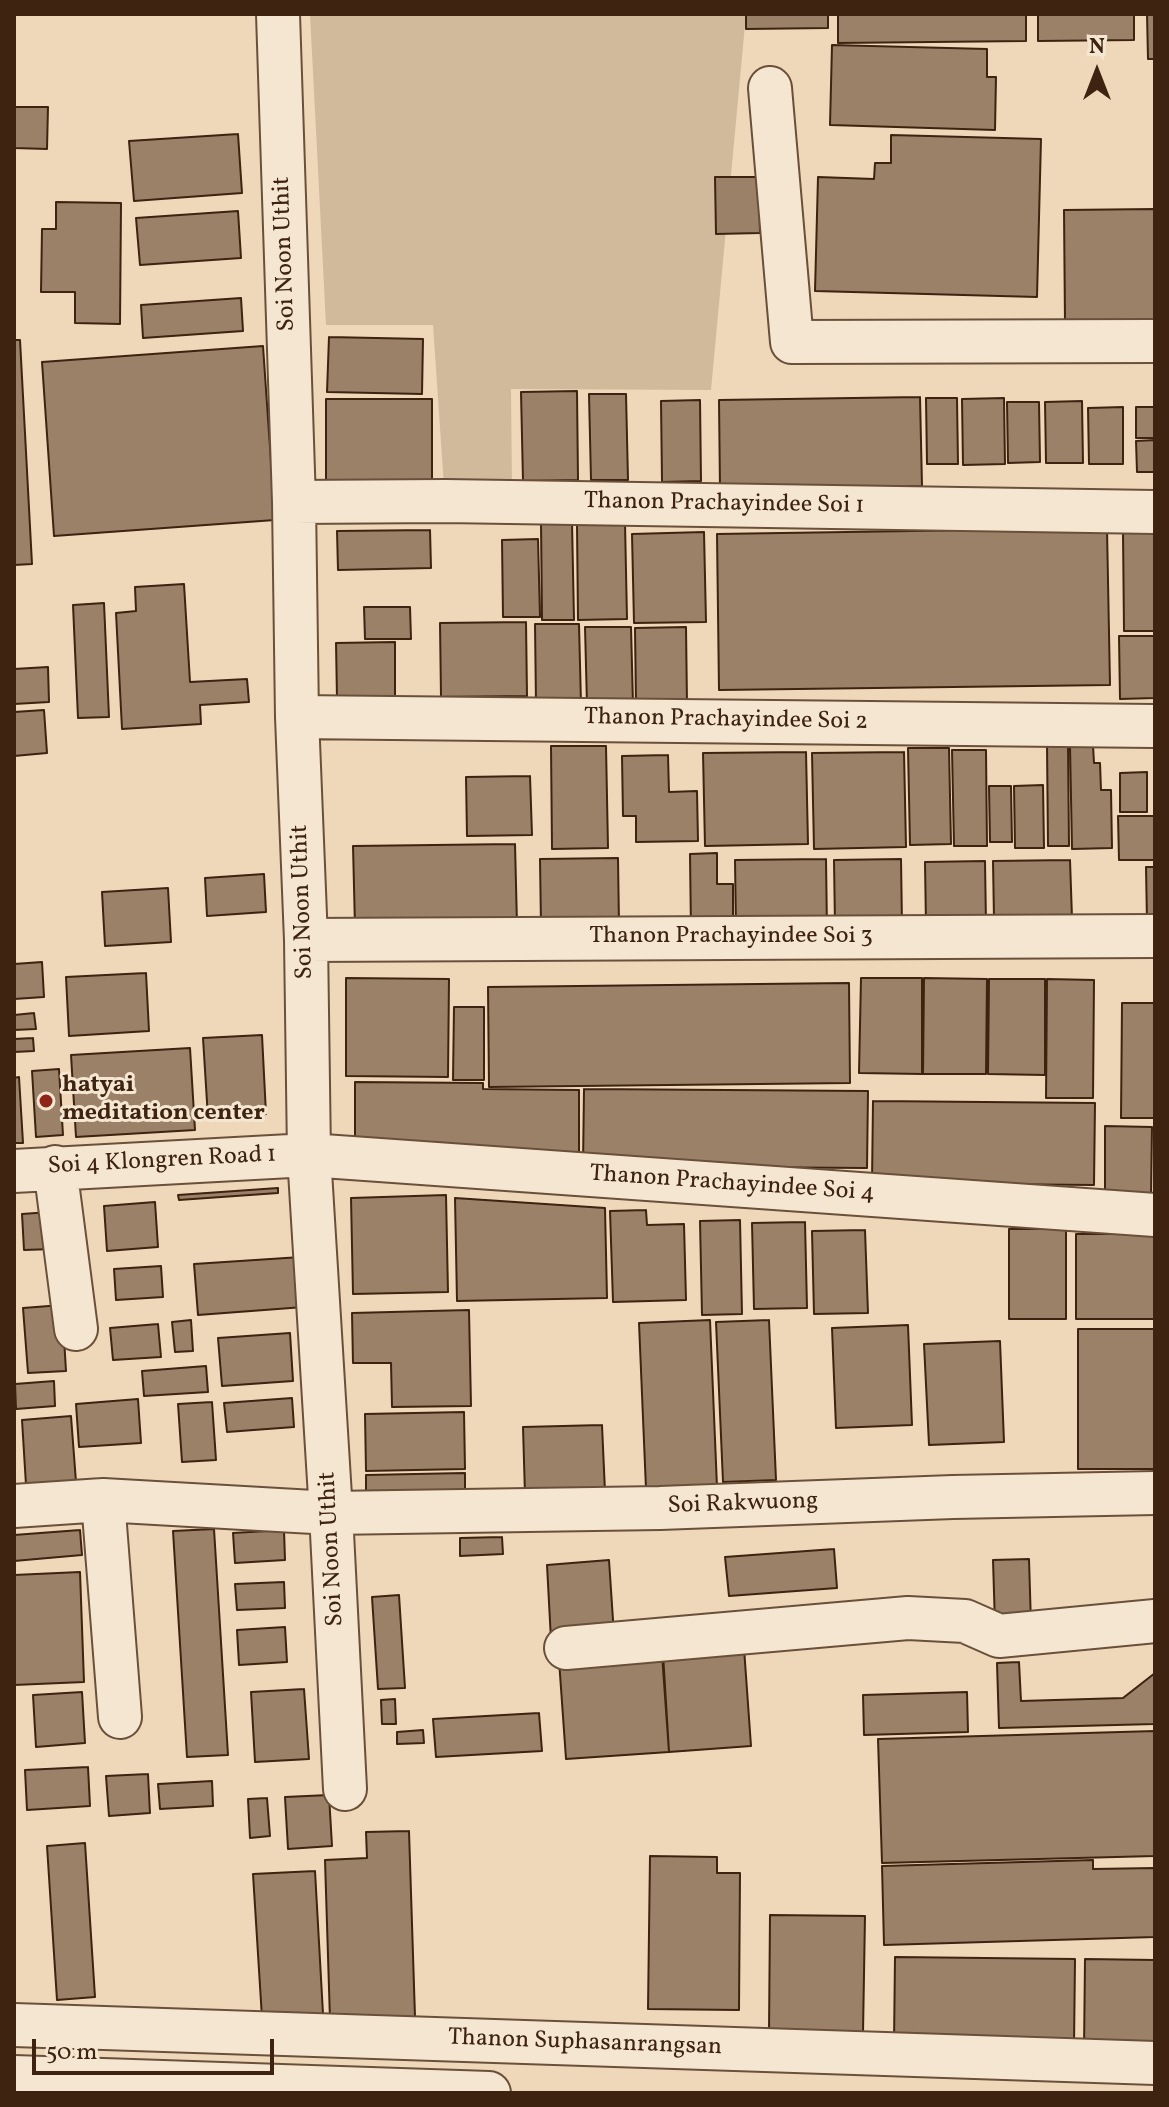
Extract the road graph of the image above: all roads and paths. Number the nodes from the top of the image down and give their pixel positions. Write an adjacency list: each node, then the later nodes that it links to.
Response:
1 (278, 14): 4 (street, Soi Noon Uthit)
2 (770, 88): 3 (street)
3 (1155, 341)
4 (294, 502): 5 (street, Thanon Prachayindee Soi 1); 6 (street, Soi Noon Uthit)
5 (1155, 512)
6 (297, 717): 7 (street, Thanon Prachayindee Soi 2); 9 (street, Soi Noon Uthit)
7 (1155, 726)
8 (1155, 936): 9 (street, Thanon Prachayindee Soi 3)
9 (306, 940): 10 (street, Soi Noon Uthit)
10 (309, 1155): 11 (street, Soi 4 Klongren Road 1); 13 (street, Thanon Prachayindee Soi 4); 18 (street, Soi Noon Uthit)
11 (55, 1167): 12 (street, Soi 4 Klongren Road 1); 14 (street)
12 (14, 1171)
13 (1155, 1215)
14 (76, 1329)
15 (1155, 1493): 18 (street, Soi Rakwuong)
16 (103, 1500): 17 (street, Soi Rakwuong); 18 (street, Soi Rakwuong); 21 (street)
17 (14, 1506)
18 (331, 1513): 22 (street, Soi Noon Uthit)
19 (1155, 1621): 20 (street)
20 (566, 1648)
21 (120, 1717)
22 (345, 1789)
23 (14, 2025): 24 (street, Thanon Suphasanrangsan)
24 (1155, 2063)
25 (14, 2077): 26 (street)
26 (489, 2093)

